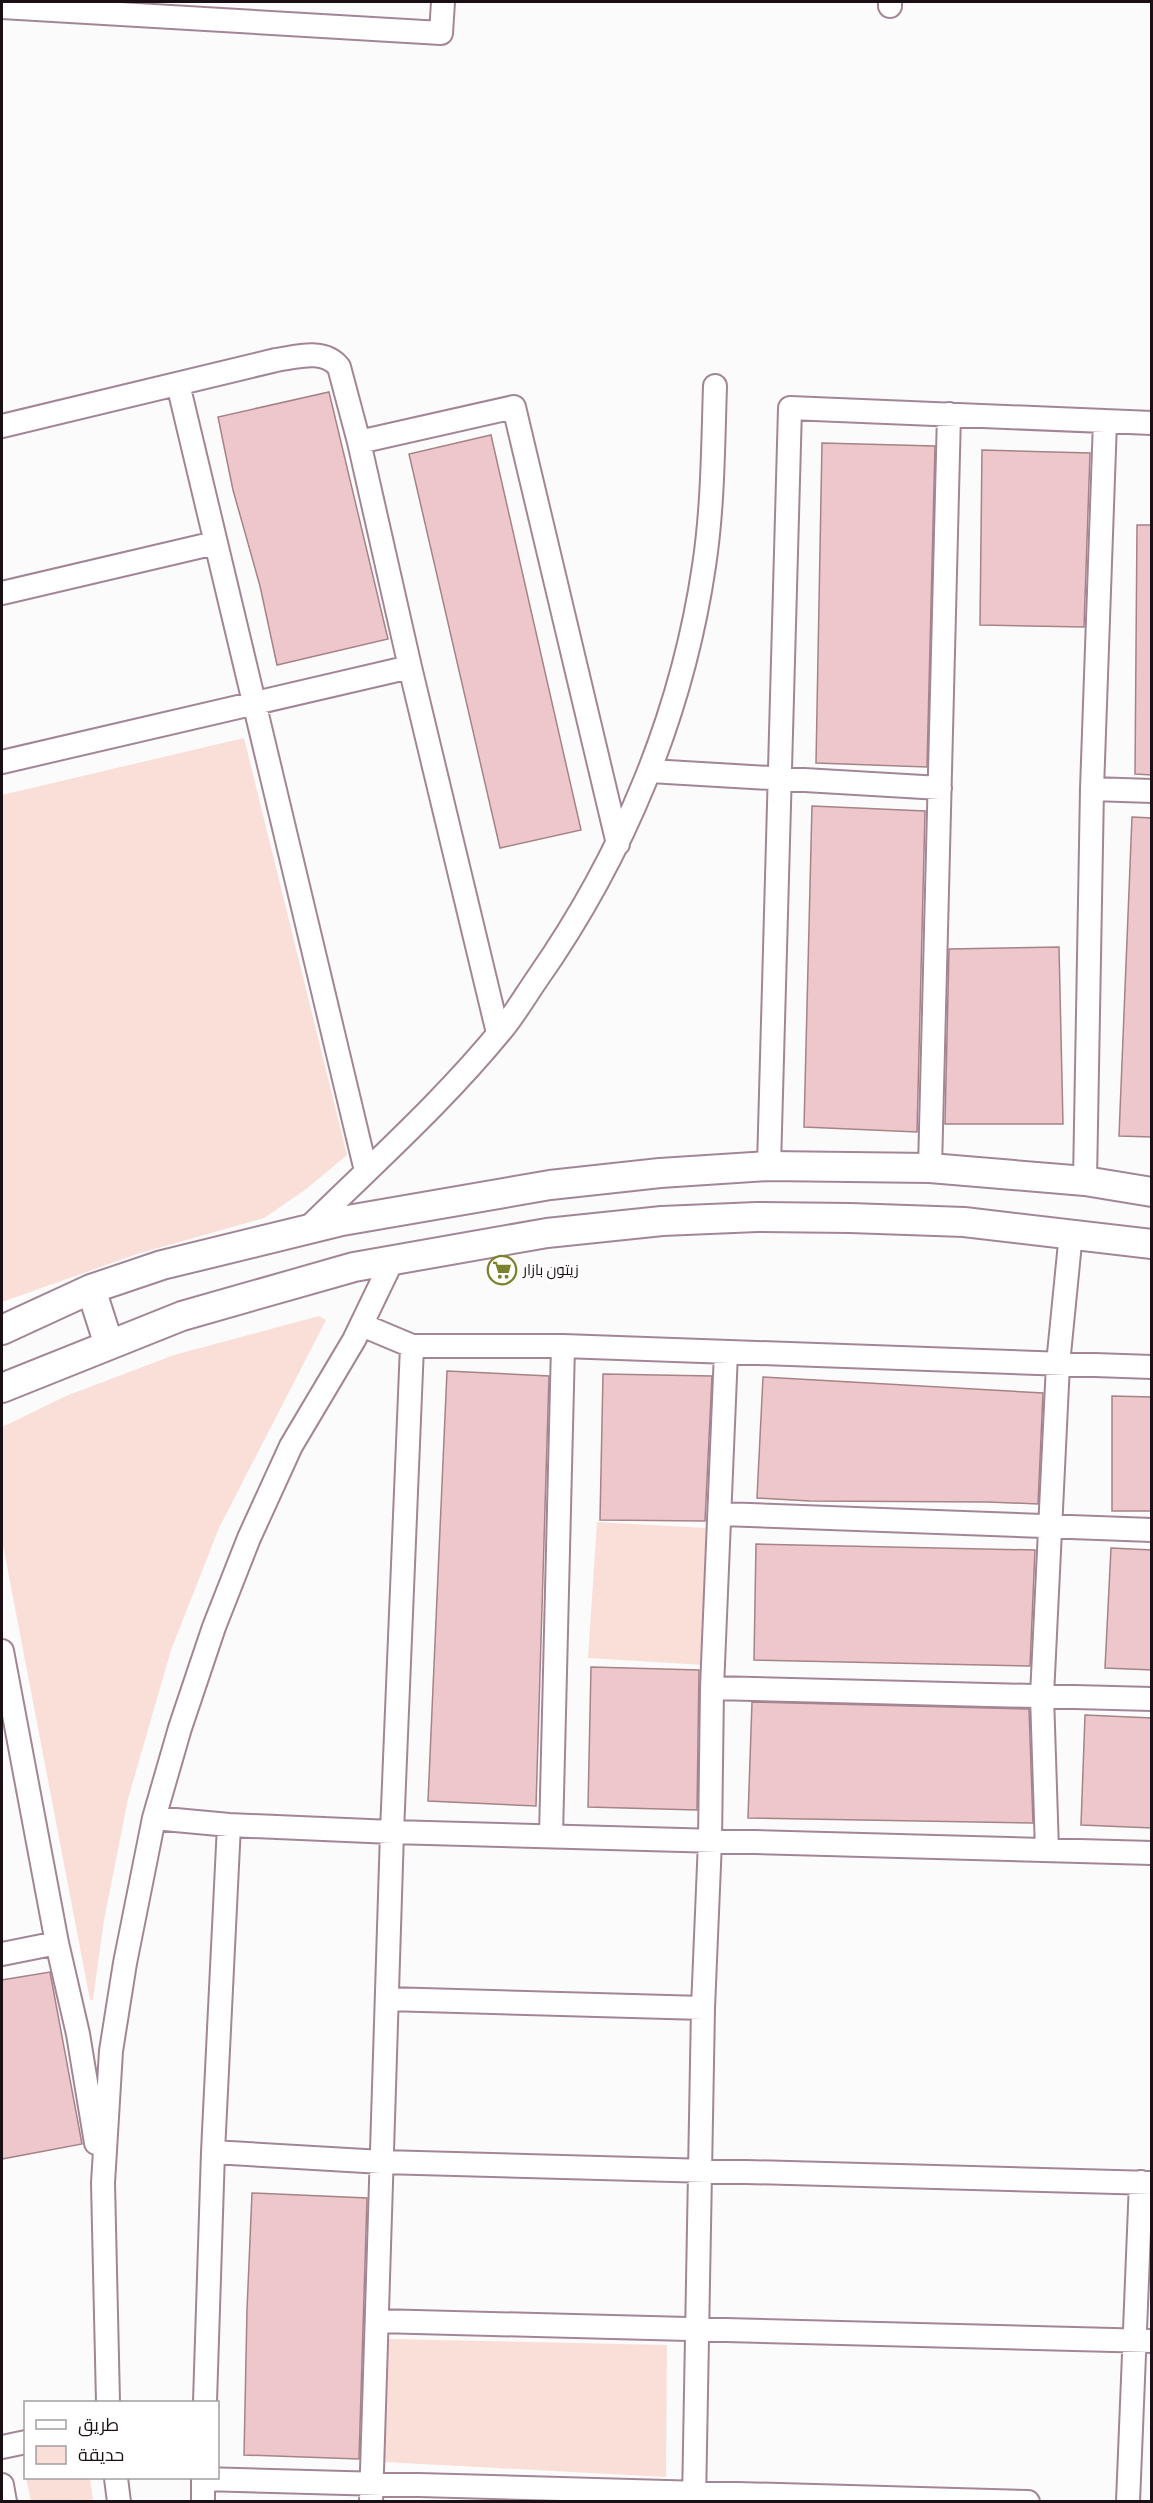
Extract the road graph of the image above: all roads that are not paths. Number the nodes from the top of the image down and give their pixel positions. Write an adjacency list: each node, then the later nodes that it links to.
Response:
1 (443, 2): 2 (street)
2 (2, 7)
3 (178, 384): 8 (street); 9 (street); 10 (street)
4 (715, 386): 15 (street)
5 (949, 414): 6 (street); 16 (street); 17 (street)
6 (1105, 421): 7 (street); 18 (street)
7 (1152, 423)
8 (2, 426)
9 (359, 442): 12 (street); 20 (street)
10 (215, 543): 11 (street); 13 (street)
11 (2, 593)
12 (410, 667): 13 (street); 21 (street)
13 (254, 704): 14 (street); 24 (street)
14 (2, 762)
15 (650, 771): 16 (street); 20 (street)
16 (781, 779): 17 (street); 22 (street)
17 (940, 788): 23 (street)
18 (1092, 789): 19 (street); 25 (street)
19 (1152, 791)
20 (618, 844): 21 (street)
21 (498, 1033): 24 (street)
22 (770, 1166): 23 (street); 27 (street)
23 (930, 1168): 25 (street)
24 (366, 1171): 27 (street)
25 (1085, 1181): 26 (street)
26 (1152, 1192)
27 (306, 1230): 31 (street)
28 (1071, 1233): 29 (street); 30 (street); 38 (street)
29 (1152, 1244)
30 (392, 1261): 32 (street); 34 (street)
31 (91, 1289): 33 (street); 34 (street)
32 (362, 1325): 35 (street); 48 (street)
33 (2, 1330)
34 (109, 1345): 40 (street)
35 (412, 1346): 36 (street); 50 (street)
36 (563, 1346): 37 (street); 51 (street)
37 (726, 1352): 38 (street); 41 (street)
38 (1058, 1364): 39 (street); 42 (street)
39 (1152, 1367)
40 (2, 1388)
41 (720, 1514): 42 (street); 45 (street)
42 (1051, 1526): 43 (street); 46 (street)
43 (1152, 1530)
44 (2, 1652): 55 (street)
45 (712, 1688): 46 (street); 52 (street)
46 (1042, 1696): 47 (street); 53 (street)
47 (1152, 1699)
48 (154, 1818): 49 (street); 62 (street)
49 (229, 1825): 50 (street); 59 (street)
50 (392, 1832): 51 (street); 57 (street)
51 (551, 1835): 52 (street)
52 (710, 1841): 53 (street); 58 (street)
53 (1047, 1850): 54 (street)
54 (1152, 1853)
55 (57, 1943): 56 (street); 62 (street)
56 (2, 1954)
57 (387, 1999): 58 (street); 60 (street)
58 (703, 2008): 61 (street)
59 (213, 2152): 60 (street); 68 (street)
60 (382, 2162): 61 (street); 64 (street)
61 (700, 2170): 63 (street); 65 (street)
62 (103, 2182): 67 (street)
63 (1146, 2182): 66 (street)
64 (378, 2321): 65 (street); 75 (street)
65 (697, 2331): 66 (street); 76 (street)
66 (1143, 2341): 82 (street)
67 (108, 2401)
68 (205, 2401)
69 (24, 2442): 70 (street)
70 (2, 2446)
71 (116, 2479): 79 (street)
72 (203, 2479): 80 (street)
73 (215, 2479): 75 (street)
74 (2, 2485): 78 (street)
75 (371, 2492): 76 (street)
76 (694, 2496): 77 (street)
77 (926, 2500): 81 (street)
78 (5, 2502)
79 (119, 2502)
80 (203, 2502)
81 (1028, 2502)
82 (1128, 2502)

